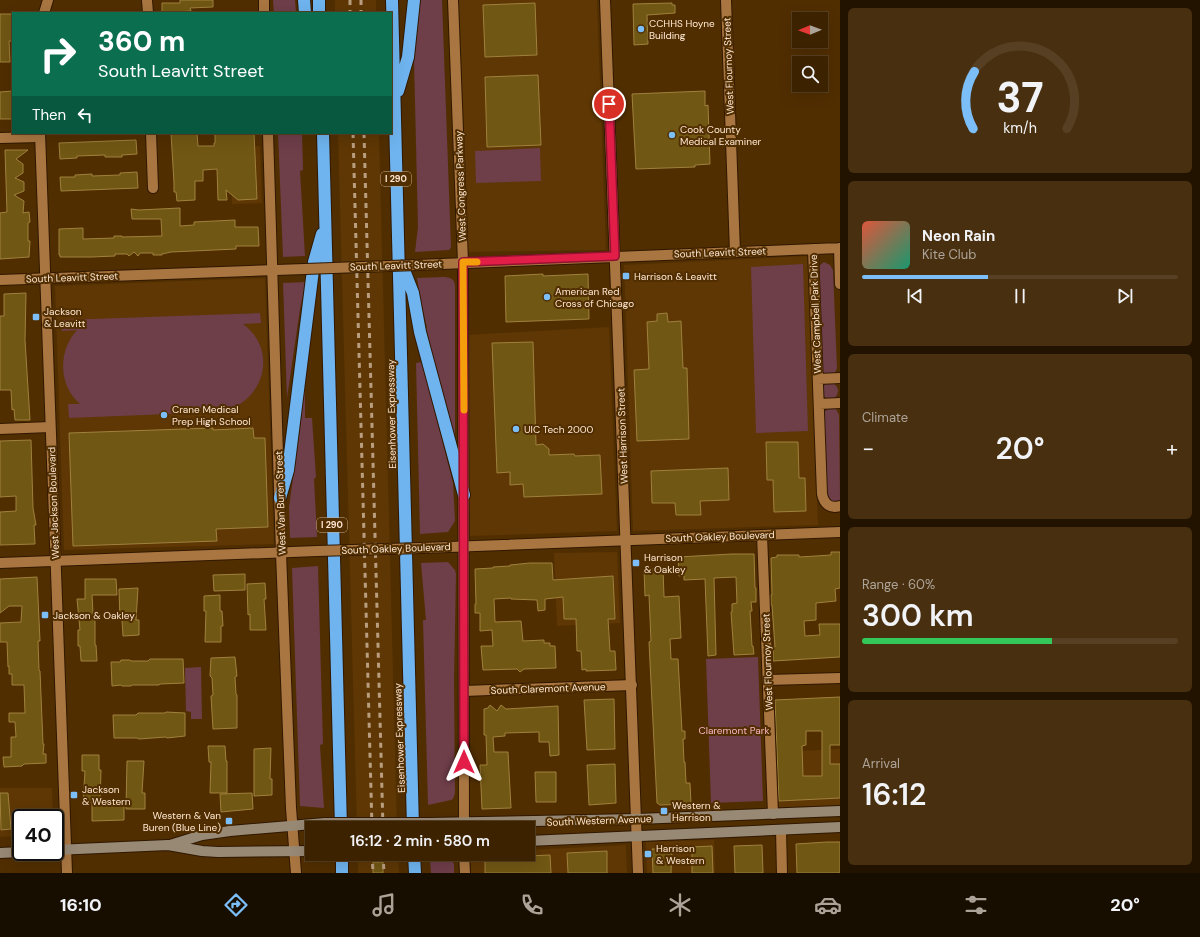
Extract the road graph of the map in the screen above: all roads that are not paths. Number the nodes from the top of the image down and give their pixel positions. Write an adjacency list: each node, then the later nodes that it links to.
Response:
1 (48, 0): 11 (street)
2 (147, 0): 12 (street)
3 (264, 0): 13 (street)
4 (304, 0): 14 (highway)
5 (319, 0): 15 (highway)
6 (392, 0): 16 (highway, Eisenhower Expressway / I 290)
7 (414, 0): 16 (highway)
8 (453, 0): 29 (street, West Congress Parkway)
9 (605, 0): 27 (street, West Harrison Street)
10 (726, 0): 26 (street, West Flournoy Street)
11 (44, 12)
12 (148, 12)
13 (264, 12)
14 (305, 12)
15 (319, 12)
16 (394, 101): 28 (highway, Eisenhower Expressway / I 290)
17 (151, 134): 22 (street)
18 (268, 134): 30 (street, West Van Buren Street)
19 (322, 134): 23 (highway, I 290)
20 (40, 135): 21 (street); 31 (street, West Jackson Boulevard)
21 (0, 138)
22 (153, 188)
23 (326, 222): 41 (highway); 57 (highway, I 290)
24 (839, 248): 25 (street, South Leavitt Street); 33 (street)
25 (813, 249): 26 (street, South Leavitt Street); 34 (street, West Campbell Park Drive)
26 (735, 252): 27 (street, South Leavitt Street)
27 (615, 256): 29 (street, South Leavitt Street); 45 (street, West Harrison Street)
28 (399, 257): 40 (highway); 58 (highway, Eisenhower Expressway / I 290)
29 (463, 262): 30 (street, South Leavitt Street, bridge); 40 (street, West Congress Parkway)
30 (273, 270): 31 (street, South Leavitt Street); 41 (street, West Van Buren Street)
31 (45, 278): 32 (street, South Leavitt Street); 38 (street, West Jackson Boulevard)
32 (0, 280)
33 (840, 284)
34 (818, 378): 35 (street, West Campbell Park Drive); 37 (street, West Campbell Park Drive)
35 (840, 378)
36 (840, 403): 37 (street)
37 (819, 404): 42 (street, West Campbell Park Drive)
38 (50, 427): 39 (street); 48 (street, West Jackson Boulevard)
39 (0, 429)
40 (464, 495): 46 (street, West Congress Parkway)
41 (280, 498): 47 (street, West Van Buren Street)
42 (840, 506)
43 (840, 532): 44 (street, South Oakley Boulevard)
44 (762, 535): 45 (street, South Oakley Boulevard); 51 (street, West Flournoy Street)
45 (626, 540): 46 (street, South Oakley Boulevard); 52 (street, West Harrison Street)
46 (464, 546): 47 (street, South Oakley Boulevard, bridge); 53 (street, West Congress Parkway)
47 (281, 553): 48 (street, South Oakley Boulevard); 62 (street, West Van Buren Street)
48 (55, 561): 49 (street, South Oakley Boulevard); 68 (street, West Jackson Boulevard)
49 (0, 563)
50 (840, 678): 51 (street)
51 (768, 680): 55 (street, West Flournoy Street)
52 (632, 685): 53 (street, South Claremont Avenue); 56 (street, West Harrison Street)
53 (464, 691): 59 (street, West Congress Parkway)
54 (840, 812): 55 (main road, South Western Avenue)
55 (773, 814): 56 (main road, South Western Avenue)
56 (637, 819): 60 (main road, South Western Avenue); 65 (street, West Harrison Street)
57 (341, 821)
58 (414, 821)
59 (464, 821)
60 (535, 823)
61 (305, 824): 62 (main road, South Western Avenue, bridge)
62 (292, 825): 67 (main road, South Western Avenue); 69 (street, West Van Buren Street)
63 (840, 827): 64 (main road, South Western Avenue)
64 (781, 830): 65 (main road, South Western Avenue); 82 (street)
65 (638, 836): 66 (main road, South Western Avenue); 81 (street, West Harrison Street)
66 (535, 841)
67 (168, 845): 68 (main road, South Western Avenue); 69 (main road, South Western Avenue)
68 (66, 850): 76 (street, West Jackson Boulevard)
69 (295, 851): 70 (main road, South Western Avenue); 77 (street, West Van Buren Street)
70 (305, 851)
71 (12, 852): 72 (main road)
72 (0, 853)
73 (342, 861): 78 (highway)
74 (414, 861): 79 (highway)
75 (464, 861): 80 (street)
76 (66, 873)
77 (296, 873)
78 (342, 873)
79 (415, 873)
80 (465, 873)
81 (638, 873)
82 (782, 873)

